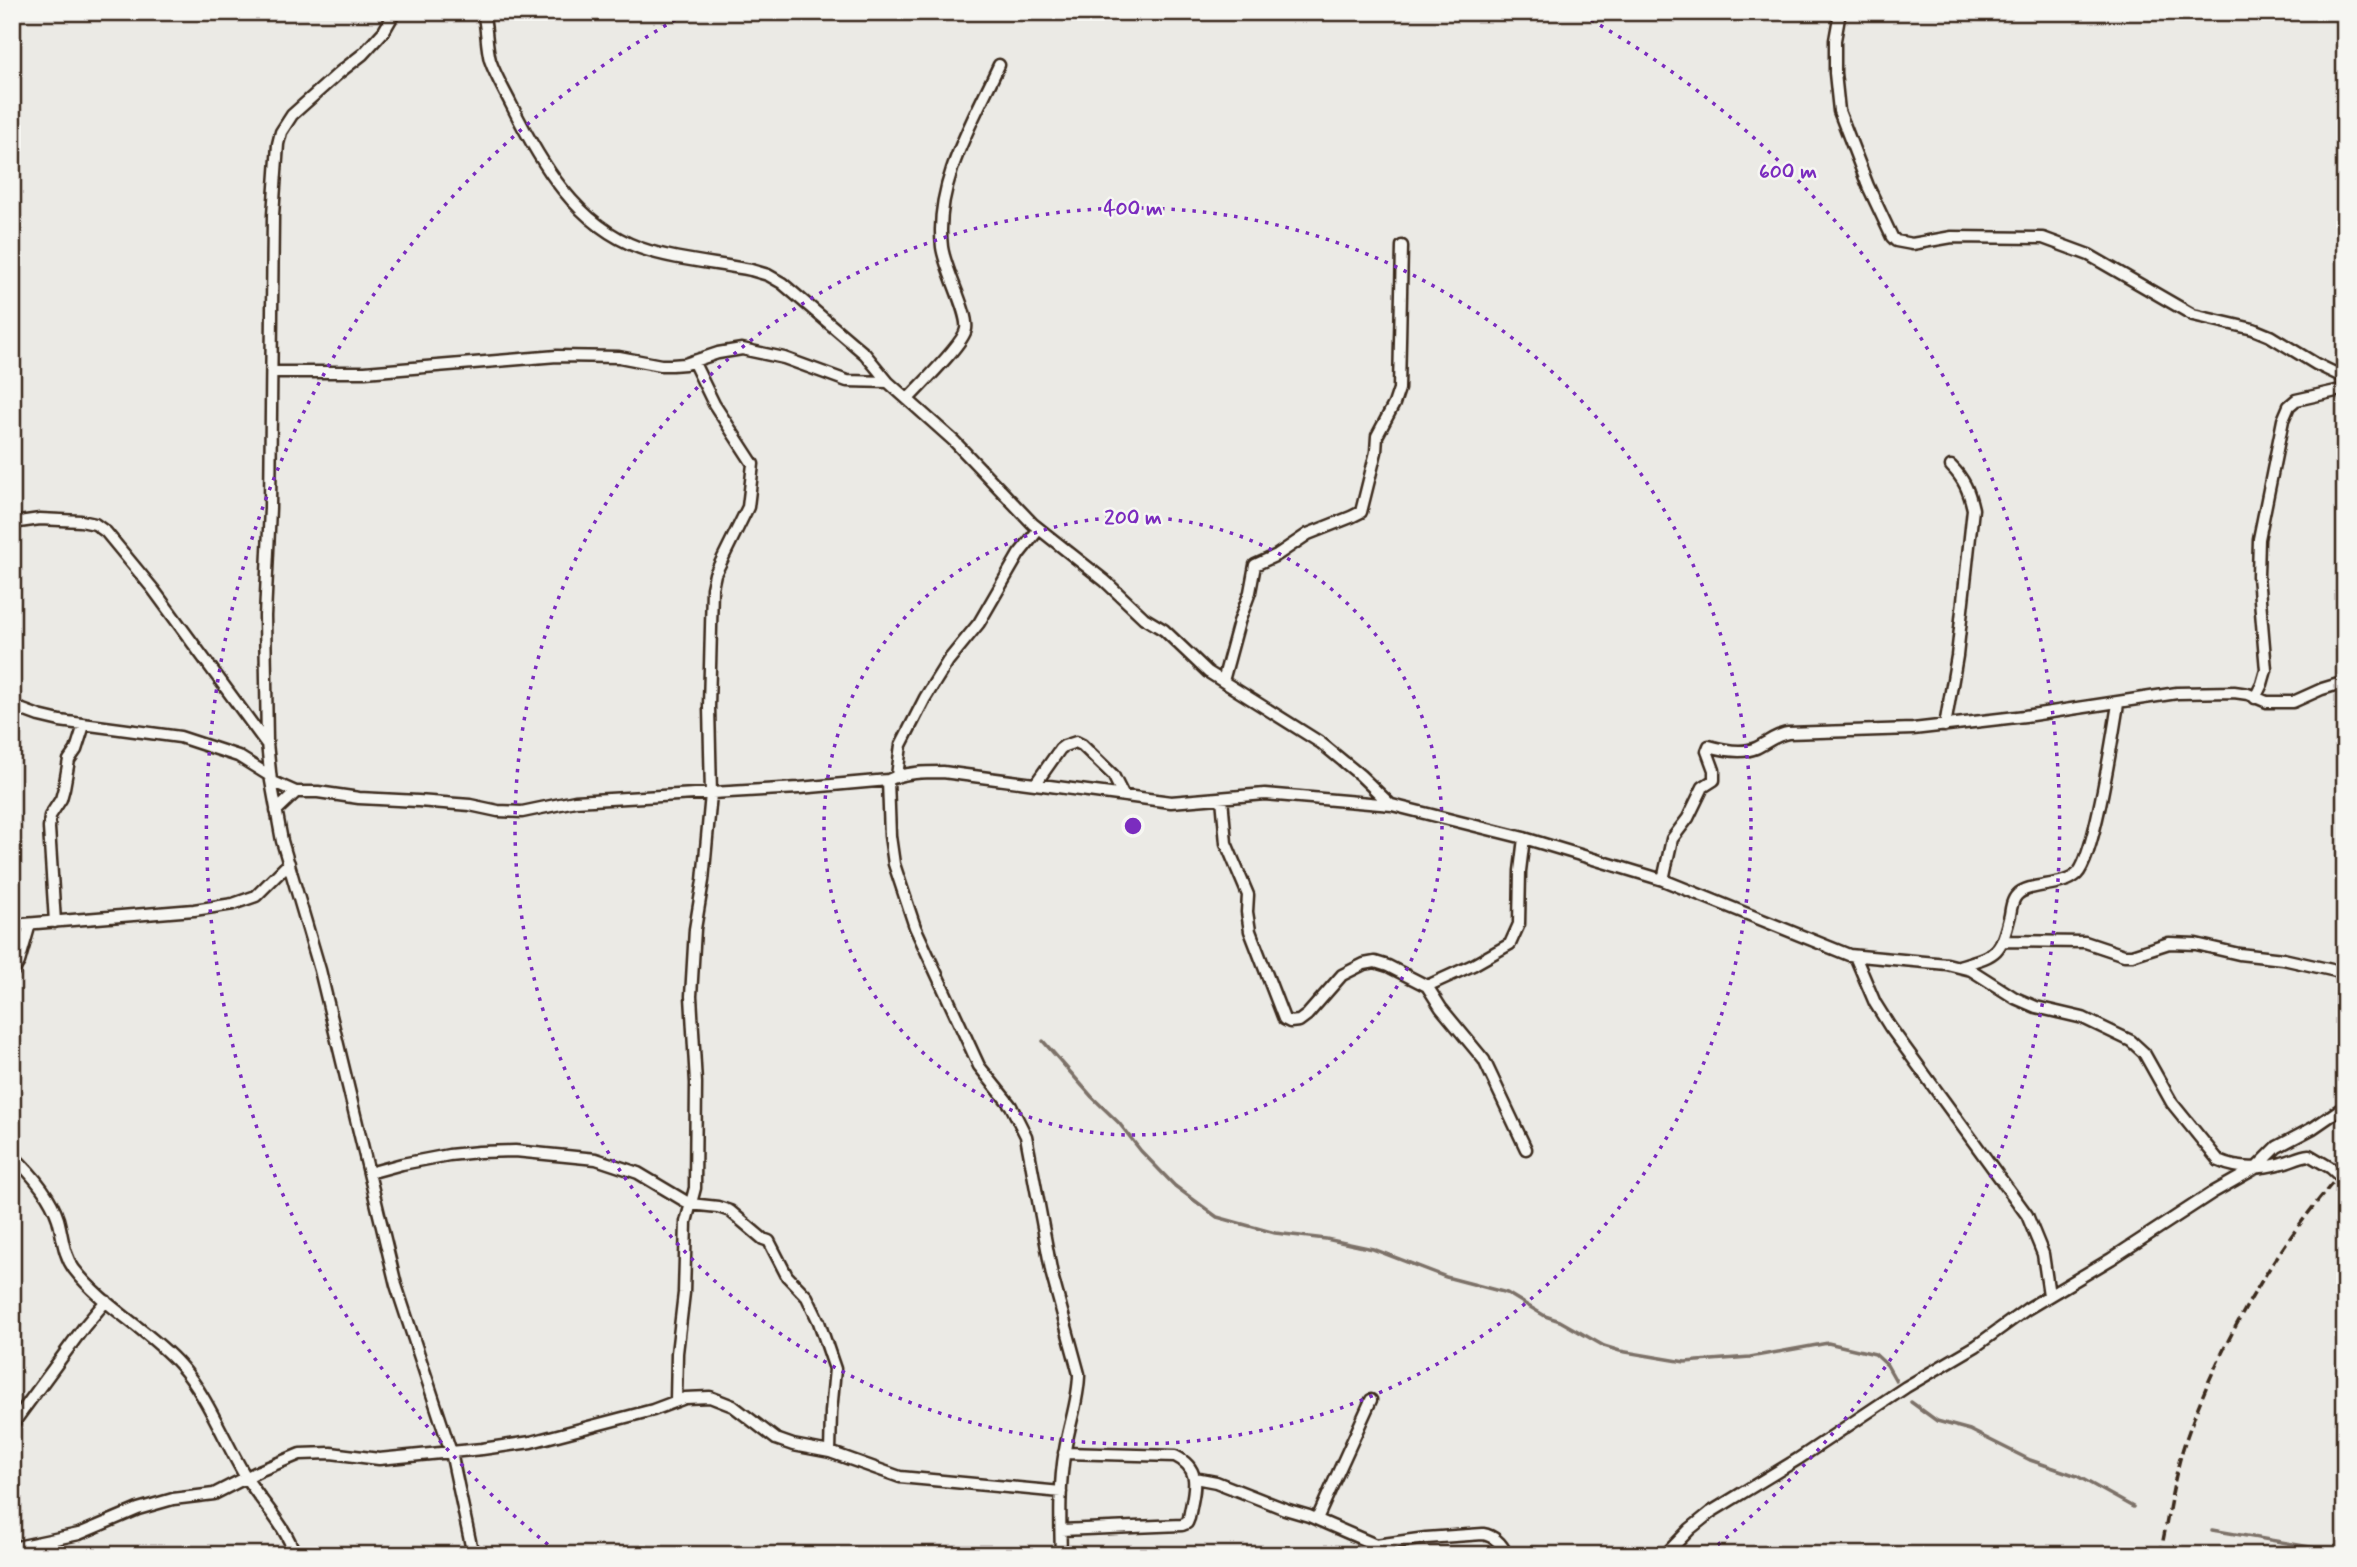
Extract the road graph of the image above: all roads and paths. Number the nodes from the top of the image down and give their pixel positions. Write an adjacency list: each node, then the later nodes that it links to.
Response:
1 (395, 12): 7 (street)
2 (483, 12): 9 (street)
3 (1840, 12): 8 (street)
4 (999, 65): 11 (street)
5 (1402, 246): 15 (street)
6 (693, 361): 7 (street); 9 (street); 27 (street)
7 (273, 372): 22 (street)
8 (2345, 378)
9 (888, 382): 11 (street)
10 (2345, 389): 17 (street)
11 (908, 399): 14 (street)
12 (1951, 466): 21 (street)
13 (12, 523): 22 (street)
14 (1039, 529): 15 (street); 23 (street)
15 (1223, 681): 30 (street)
16 (2345, 682): 17 (street)
17 (2255, 698): 18 (street)
18 (2118, 704): 21 (street); 38 (street)
19 (12, 706): 20 (street)
20 (84, 725): 24 (street); 35 (street)
21 (1945, 726): 34 (street)
22 (267, 743): 24 (street)
23 (892, 778): 25 (street); 27 (street); 58 (street)
24 (270, 779): 26 (street); 31 (street)
25 (1036, 783): 28 (street); 28 (street)
26 (296, 792): 27 (street); 31 (street)
27 (712, 794): 50 (street)
28 (1123, 795): 29 (street)
29 (1222, 798): 30 (street); 43 (street)
30 (1392, 805): 32 (street)
31 (276, 811): 33 (street)
32 (1524, 838): 34 (street); 43 (street)
33 (289, 863): 35 (street); 48 (street)
34 (1663, 880): 39 (street)
35 (55, 922): 36 (street)
36 (30, 923): 37 (street); 41 (street)
37 (12, 925)
38 (2003, 940): 40 (street); 42 (street)
39 (1855, 956): 40 (street); 51 (street)
40 (1959, 966): 47 (street)
41 (12, 973)
42 (2345, 973)
43 (1427, 986): 45 (street)
44 (2345, 1106): 47 (street)
45 (1525, 1149)
46 (12, 1155): 52 (street)
47 (2256, 1168): 49 (street); 51 (street)
48 (369, 1173): 50 (street); 56 (street)
49 (2345, 1181)
50 (690, 1204): 54 (street); 57 (street)
51 (2049, 1296): 71 (street)
52 (106, 1301): 55 (street); 59 (street)
53 (1371, 1400): 62 (street)
54 (676, 1401): 56 (street); 57 (street)
55 (12, 1425)
56 (451, 1452): 59 (street); 67 (street)
57 (830, 1452): 61 (street)
58 (1064, 1453): 60 (street); 61 (street)
59 (247, 1478): 65 (street); 66 (street)
60 (1195, 1478): 62 (street); 63 (street)
61 (1061, 1492): 63 (street)
62 (1317, 1519): 64 (street)
63 (1060, 1530): 68 (street)
64 (1376, 1545): 69 (street); 70 (street)
65 (12, 1548)
66 (295, 1555)
67 (473, 1555)
68 (1061, 1555)
69 (1385, 1555)
70 (1507, 1555)
71 (1665, 1555)

